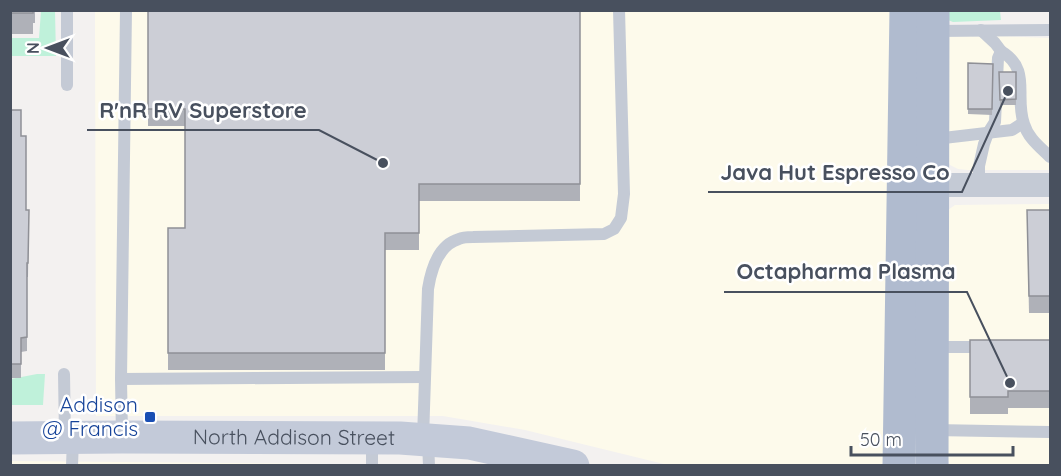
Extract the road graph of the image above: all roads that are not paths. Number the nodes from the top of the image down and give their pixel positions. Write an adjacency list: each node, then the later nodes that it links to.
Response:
1 (67, 10): 9 (lane)
2 (126, 10): 21 (lane)
3 (619, 10): 20 (lane)
4 (906, 10): 30 (main road)
5 (933, 21): 6 (lane); 12 (main road)
6 (981, 30): 7 (lane); 8 (lane)
7 (1050, 30)
8 (1001, 51): 10 (lane); 11 (lane)
9 (67, 85)
10 (1023, 123): 11 (lane); 13 (lane)
11 (988, 134): 12 (lane); 15 (lane)
12 (933, 139): 14 (main road)
13 (1050, 157)
14 (934, 185): 15 (street); 17 (main road)
15 (979, 185): 16 (street)
16 (1050, 185)
17 (933, 347): 18 (lane); 22 (main road)
18 (993, 347)
19 (64, 374): 26 (lane)
20 (425, 377): 21 (lane); 27 (lane)
21 (121, 379): 24 (lane)
22 (932, 430): 23 (lane); 31 (main road)
23 (1050, 432)
24 (122, 437): 26 (street, North Addison Street); 28 (street, North Addison Street)
25 (10, 438): 26 (street, North Addison Street)
26 (70, 447)
27 (427, 448): 28 (street, North Addison Street); 29 (street, North Addison Street)
28 (372, 452)
29 (573, 465)
30 (899, 465)
31 (932, 465)

